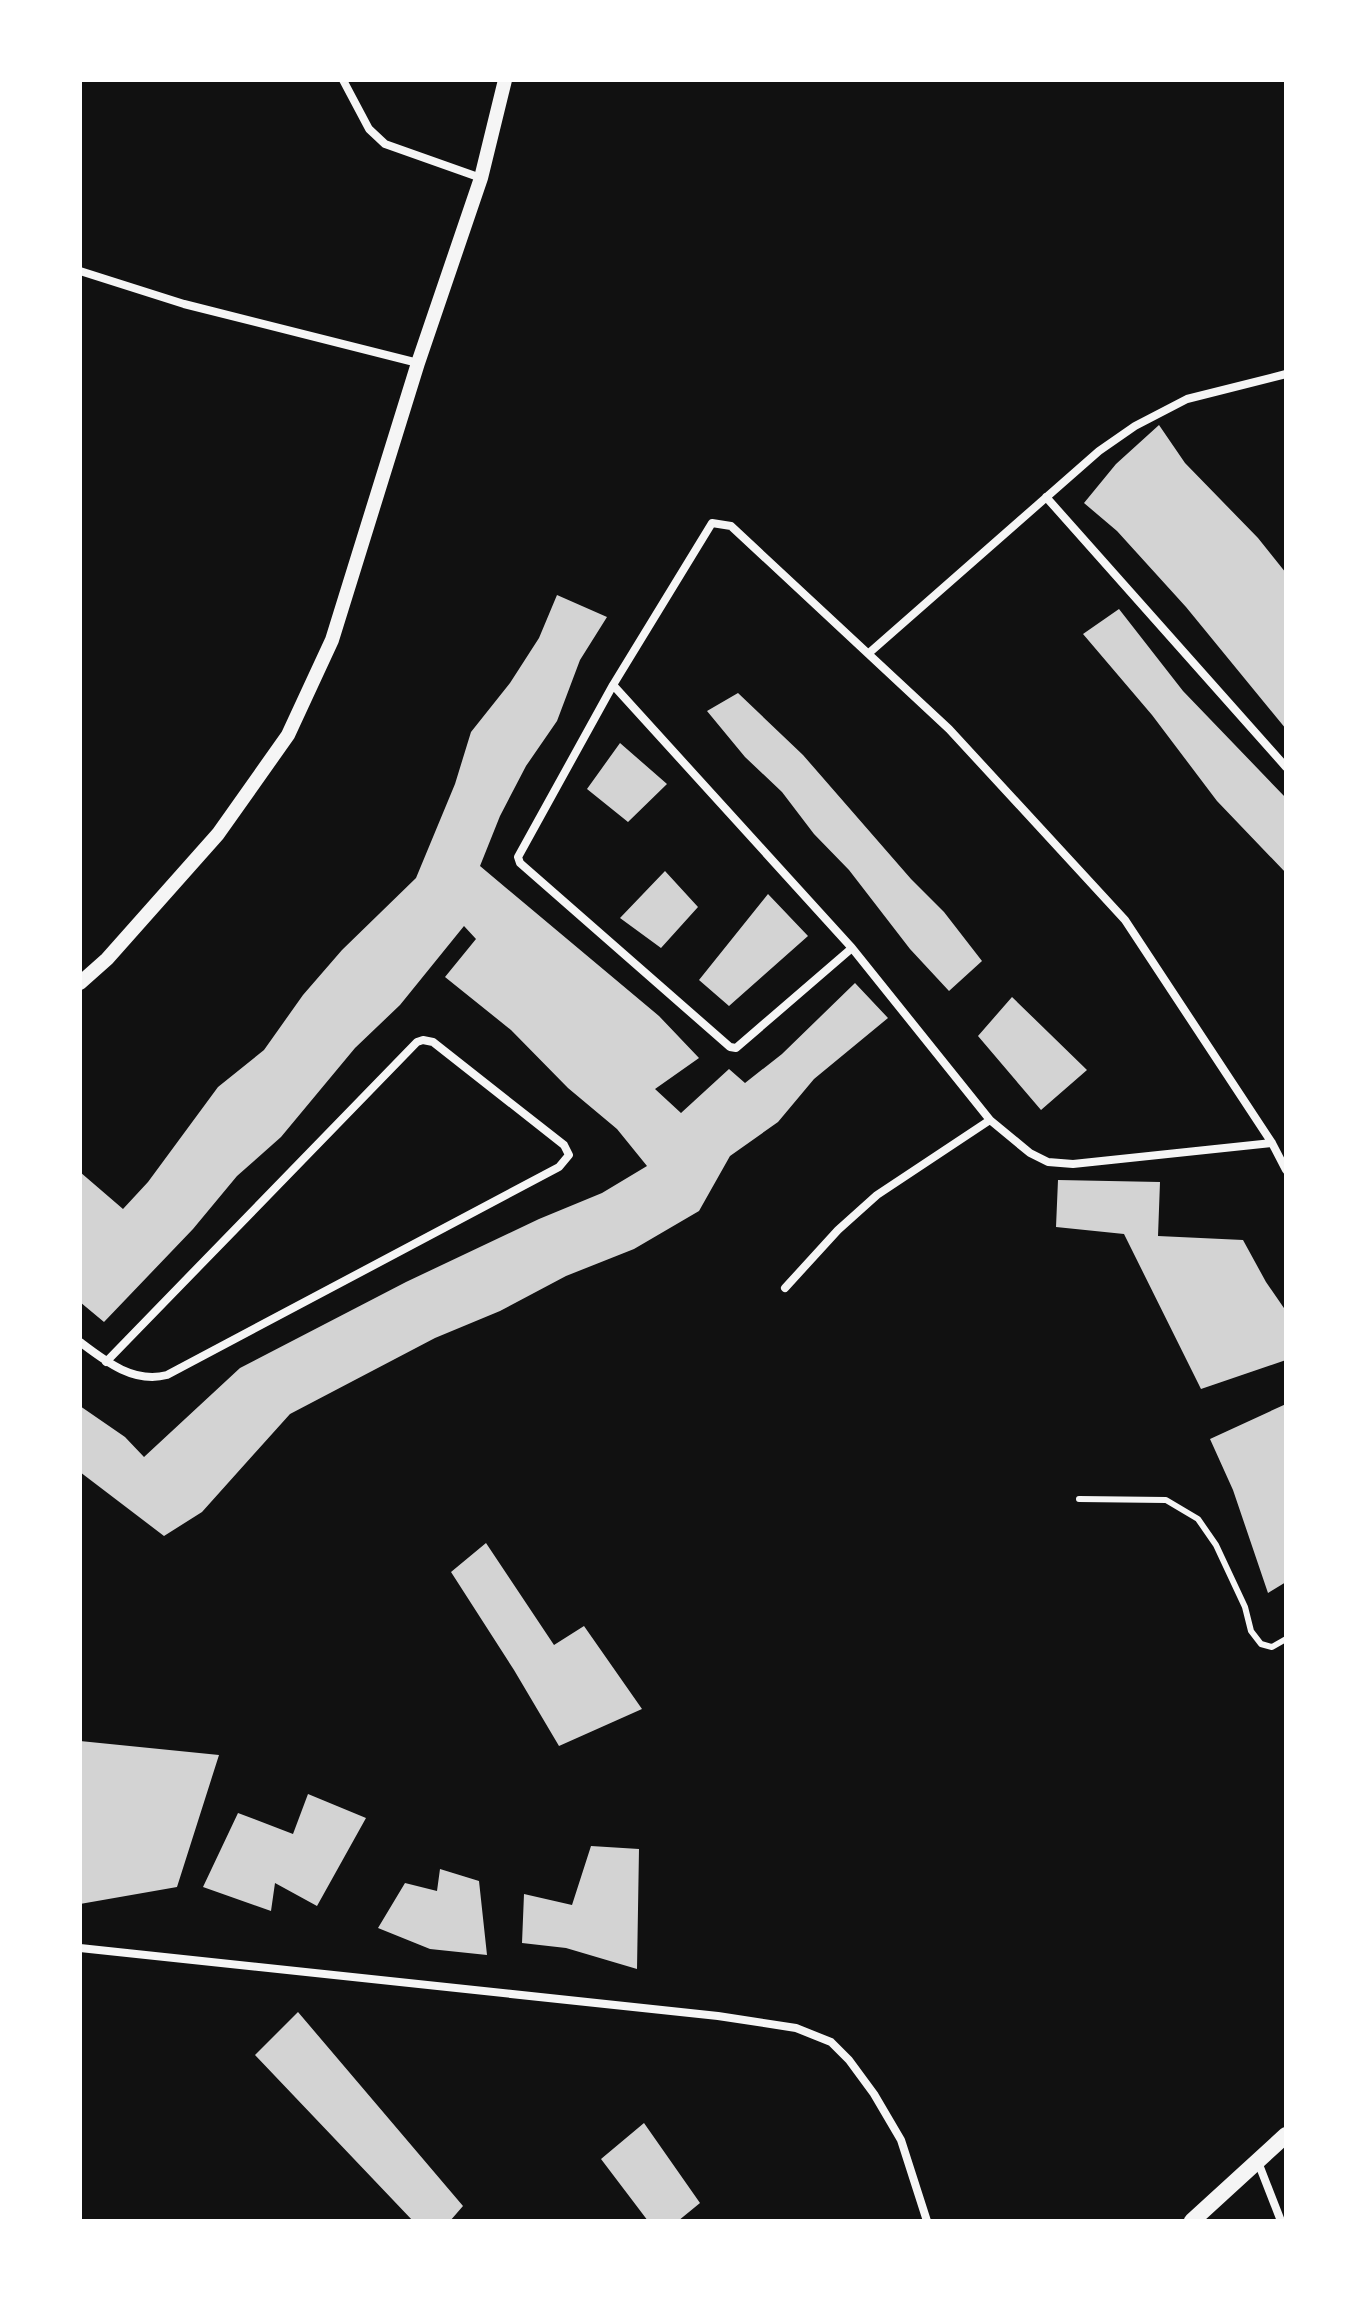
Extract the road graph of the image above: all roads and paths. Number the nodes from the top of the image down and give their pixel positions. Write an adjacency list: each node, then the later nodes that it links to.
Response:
1 (343, 80): 3 (street)
2 (505, 80): 3 (street)
3 (481, 178): 5 (street)
4 (80, 271): 5 (street)
5 (418, 363): 12 (street)
6 (1286, 374): 7 (street)
7 (1046, 497): 8 (street); 10 (street)
8 (869, 653): 9 (street); 14 (street)
9 (613, 685): 11 (street); 11 (street)
10 (1286, 767)
11 (852, 948): 13 (street)
12 (80, 983)
13 (990, 1120): 14 (street); 16 (street)
14 (1272, 1143): 15 (street)
15 (1286, 1170)
16 (785, 1288)
17 (80, 1342): 18 (street)
18 (106, 1362): 18 (street)
19 (1079, 1499): 20 (lane)
20 (1286, 1639)
21 (80, 1948): 24 (street)
22 (1286, 2135): 23 (main road)
23 (1257, 2161): 25 (main road); 26 (street)
24 (927, 2221)
25 (1192, 2221)
26 (1281, 2221)

